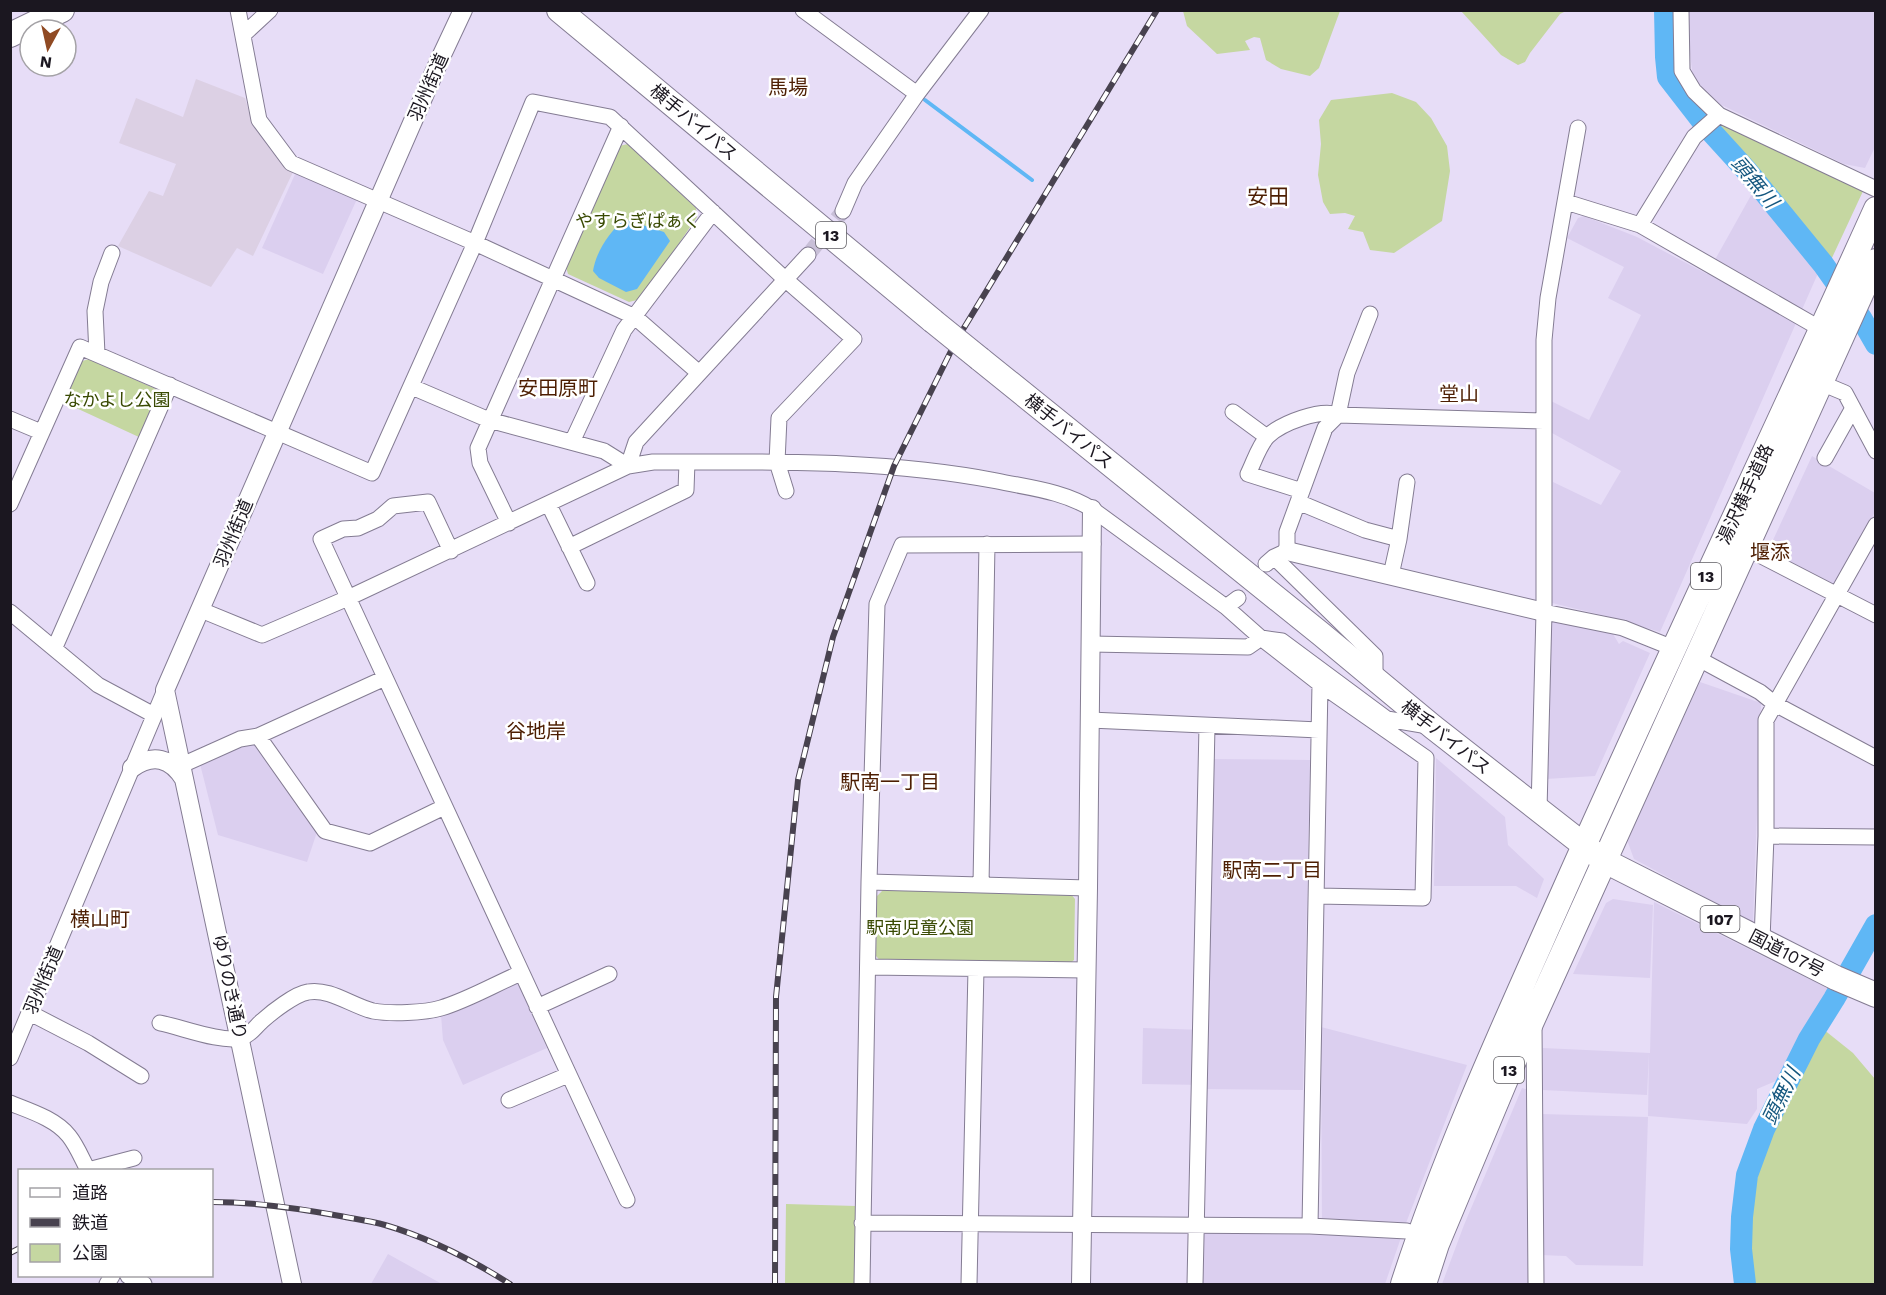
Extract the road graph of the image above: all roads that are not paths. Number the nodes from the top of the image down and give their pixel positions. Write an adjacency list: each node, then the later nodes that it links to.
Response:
1 (63, 10): 9 (highway)
2 (238, 10): 10 (street)
3 (270, 10): 10 (street)
4 (463, 10): 16 (street, 羽州街道)
5 (559, 10): 81 (highway, 横手バイパス / 13, bridge)
6 (803, 10): 11 (street)
7 (981, 10): 11 (street)
8 (1681, 10): 12 (street)
9 (10, 35)
10 (243, 35): 16 (street)
11 (917, 94): 19 (street)
12 (1716, 118): 15 (street); 21 (street)
13 (621, 126): 20 (street); 22 (street); 27 (street)
14 (1578, 128): 17 (street)
15 (1875, 189)
16 (378, 201): 22 (street); 43 (street, 羽州街道)
17 (1566, 202): 21 (street); 42 (street)
18 (1875, 209): 26 (highway, 湯沢横手道路 / 13)
19 (843, 211)
20 (713, 212): 28 (street); 30 (street)
21 (1640, 225): 31 (street)
22 (475, 243): 27 (street); 36 (street)
23 (112, 253): 32 (street)
24 (808, 255): 28 (street)
25 (1875, 261): 26 (highway, 湯沢横手道路 / 13)
26 (1857, 277): 31 (highway, 湯沢横手道路 / 13)
27 (553, 278): 30 (street); 41 (street)
28 (786, 280): 33 (street); 50 (street)
29 (1370, 314): 39 (street)
30 (635, 316): 33 (street); 46 (street)
31 (1832, 324): 34 (highway, 湯沢横手道路 / 13); 78 (highway, 湯沢横手道路 / 13)
32 (97, 354): 35 (street); 44 (street)
33 (699, 373): 51 (street)
34 (1821, 383): 37 (street); 64 (highway, 湯沢横手道路 / 13)
35 (170, 385): 43 (street); 77 (street)
36 (412, 387): 41 (street); 43 (street)
37 (1853, 408): 47 (street); 48 (street)
38 (1233, 412): 45 (street)
39 (1338, 415): 42 (street); 45 (street); 54 (street)
40 (10, 419): 44 (street)
41 (489, 420): 46 (street); 58 (street)
42 (1544, 421): 73 (street)
43 (278, 431): 71 (street, 羽州街道)
44 (41, 432): 55 (street)
45 (1267, 437): 54 (street)
46 (572, 442): 51 (street)
47 (1875, 451)
48 (1825, 458)
49 (687, 462): 50 (street); 51 (street); 63 (street)
50 (777, 462): 53 (street); 57 (street)
51 (628, 466): 56 (street)
52 (1407, 482): 60 (street)
53 (786, 491)
54 (1300, 497): 60 (street); 66 (street)
55 (10, 504)
56 (549, 505): 58 (street); 63 (street)
57 (1092, 509): 62 (street); 75 (street)
58 (509, 523): 65 (street)
59 (1875, 525): 69 (street)
60 (1399, 539): 67 (street)
61 (987, 544): 62 (street); 100 (street); 101 (street)
62 (1092, 544): 76 (street)
63 (569, 547): 68 (street)
64 (1746, 548): 69 (street); 79 (highway, 湯沢横手道路 / 13)
65 (451, 550): 70 (street); 70 (street)
66 (1276, 557): 67 (street); 81 (street)
67 (1391, 575): 73 (street)
68 (586, 583)
69 (1837, 594): 74 (street); 84 (street)
70 (348, 598): 71 (street); 80 (street)
71 (201, 609): 83 (street, 羽州街道)
72 (10, 612): 77 (street)
73 (1544, 612): 78 (street); 95 (street)
74 (1875, 615)
75 (1261, 638): 76 (street); 82 (street); 88 (street)
76 (1091, 644): 86 (street)
77 (55, 647): 85 (street)
78 (1673, 648): 98 (highway, 湯沢横手道路 / 13)
79 (1697, 658): 84 (street); 99 (highway, 湯沢横手道路 / 13)
80 (385, 678): 90 (street); 94 (street)
81 (1375, 680): 88 (highway, 横手バイパス / 13)
82 (1320, 684): 89 (street); 103 (street)
83 (165, 690): 85 (street, 羽州街道); 93 (street, ゆりのき通り)
84 (1775, 704): 91 (street); 96 (street)
85 (154, 715): 92 (street, 羽州街道)
86 (1090, 720): 87 (street); 102 (street)
87 (1207, 726): 89 (street); 128 (street)
88 (1434, 727): 95 (highway, 横手バイパス / 13)
89 (1319, 730): 103 (street)
90 (258, 736): 93 (street); 94 (street)
91 (1875, 758)
92 (132, 768): 93 (street); 112 (street, 羽州街道)
93 (183, 773): 115 (street, ゆりのき通り)
94 (444, 807): 108 (street)
95 (1539, 810): 98 (highway, 横手バイパス / 13)
96 (1766, 836): 97 (street); 104 (street)
97 (1875, 837)
98 (1584, 844): 99 (highway, 横手バイパス / 13); 130 (highway, 13)
99 (1603, 860): 104 (highway, 国道107号 / 107); 113 (highway, 13)
100 (869, 882): 101 (street); 105 (street)
101 (981, 885): 102 (street)
102 (1088, 888): 107 (street)
103 (1317, 897): 129 (street)
104 (1762, 940): 110 (highway, 国道107号 / 107)
105 (868, 967): 106 (street); 125 (street)
106 (975, 969): 107 (street); 126 (street)
107 (1086, 970): 127 (street)
108 (521, 973): 111 (street); 115 (street)
109 (609, 974): 111 (street)
110 (1856, 987)
111 (537, 1007): 117 (street)
112 (30, 1013): 116 (street, 羽州街道); 118 (street)
113 (1534, 1015): 137 (highway, 13); 138 (street)
114 (160, 1023): 115 (street)
115 (241, 1038): 131 (street, ゆりのき通り)
116 (10, 1058)
117 (568, 1075): 119 (street); 124 (street)
118 (141, 1076)
119 (509, 1100)
120 (10, 1103): 122 (street)
121 (134, 1158): 123 (street)
122 (87, 1169)
123 (92, 1169)
124 (627, 1200)
125 (862, 1223): 126 (street); 132 (street)
126 (970, 1224): 127 (street); 133 (street)
127 (1082, 1225): 128 (street); 134 (street)
128 (1196, 1226): 129 (street); 135 (street)
129 (1310, 1226): 130 (street)
130 (1419, 1235): 136 (highway, 13)
131 (292, 1284)
132 (862, 1284)
133 (969, 1284)
134 (1081, 1284)
135 (1195, 1284)
136 (1403, 1284)
137 (1424, 1284)
138 (1536, 1284)

